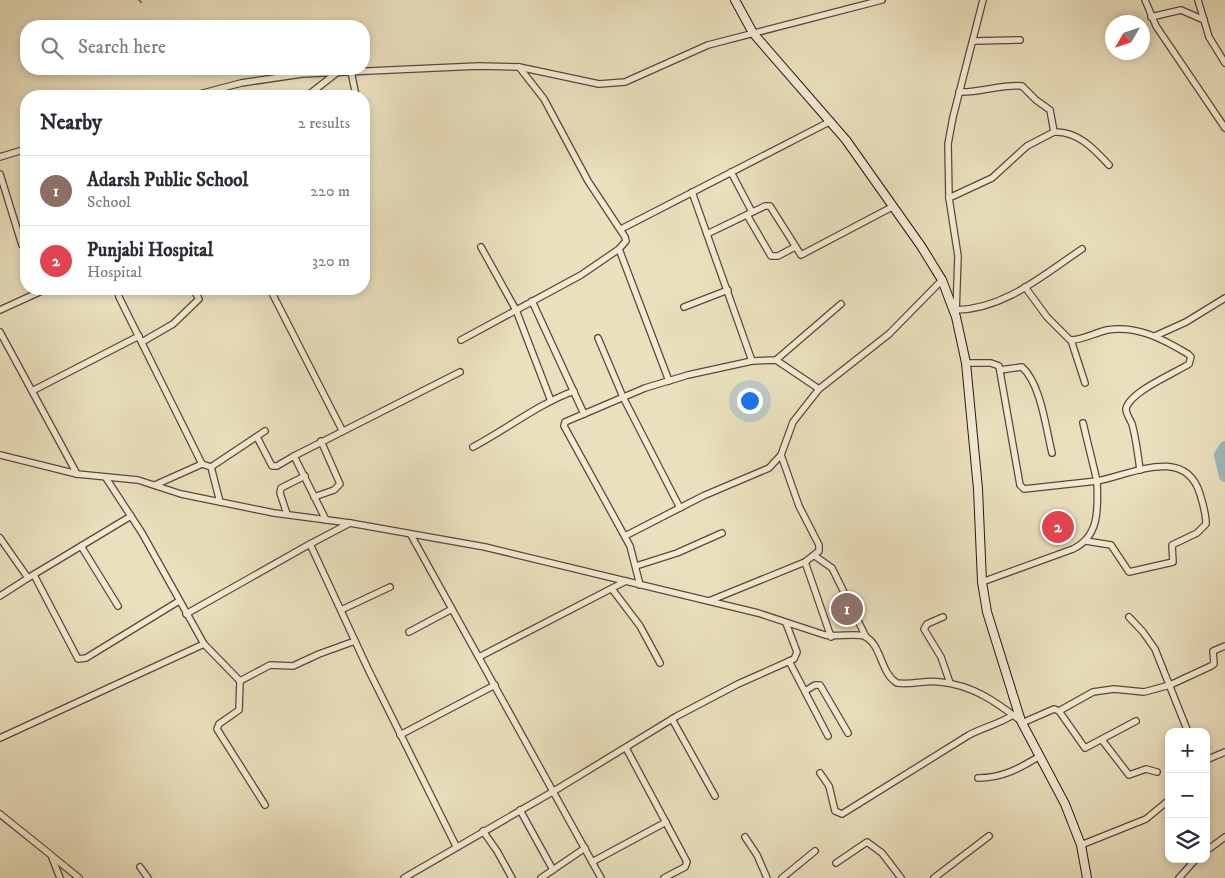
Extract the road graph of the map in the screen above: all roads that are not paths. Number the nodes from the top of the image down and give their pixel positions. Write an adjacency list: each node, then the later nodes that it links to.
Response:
1 (735, 0): 8 (street)
2 (882, 0): 8 (street)
3 (983, 0): 10 (street)
4 (1145, 0): 6 (street)
5 (1198, 0): 7 (street)
6 (1151, 17): 7 (street); 22 (street)
7 (1204, 20): 11 (street)
8 (753, 33): 12 (street); 21 (street)
9 (1020, 40): 10 (street)
10 (974, 41): 20 (street)
11 (1225, 63)
12 (518, 67): 13 (street); 33 (street)
13 (370, 70)
14 (312, 75): 17 (street)
15 (336, 75): 18 (street)
16 (352, 75): 19 (street)
17 (216, 90)
18 (315, 90)
19 (355, 90)
20 (959, 92): 23 (street); 30 (street)
21 (831, 121): 27 (street); 31 (street)
22 (1225, 128)
23 (1054, 132): 26 (street); 30 (street)
24 (20, 151): 25 (street)
25 (0, 157)
26 (1109, 165)
27 (731, 172): 29 (street); 32 (street)
28 (0, 174): 35 (street)
29 (692, 192): 33 (street); 34 (street)
30 (949, 198): 53 (street)
31 (892, 207): 37 (street); 40 (street)
32 (749, 213): 34 (street); 37 (street); 37 (street)
33 (621, 229): 38 (street)
34 (707, 234): 42 (street)
35 (20, 239)
36 (481, 246): 52 (street)
37 (795, 247)
38 (619, 249): 48 (street); 65 (street)
39 (1082, 249): 41 (street)
40 (942, 280): 53 (street); 67 (street)
41 (1024, 287): 53 (street); 59 (street)
42 (728, 290): 50 (street); 60 (street)
43 (33, 295): 51 (street)
44 (119, 295): 57 (street)
45 (196, 295): 57 (street)
46 (273, 295): 74 (street)
47 (1225, 298): 55 (street)
48 (532, 301): 52 (street); 69 (street)
49 (841, 304): 61 (street)
50 (684, 307)
51 (0, 310)
52 (516, 310): 58 (street); 71 (street)
53 (956, 314): 62 (street)
54 (0, 332): 68 (street)
55 (1154, 336): 59 (street); 85 (street)
56 (598, 338): 70 (street)
57 (140, 339): 68 (street); 83 (street)
58 (462, 340)
59 (1071, 340): 66 (street)
60 (752, 360): 61 (street); 65 (street)
61 (776, 360): 67 (street)
62 (966, 363): 63 (street); 111 (street)
63 (1000, 370): 79 (street); 89 (street)
64 (460, 372): 74 (street)
65 (669, 381): 70 (street)
66 (1084, 383)
67 (819, 389): 82 (street)
68 (32, 391): 86 (street)
69 (574, 391): 71 (street); 72 (street)
70 (623, 397): 72 (street); 93 (street)
71 (551, 401): 78 (street)
72 (584, 414): 100 (street)
73 (1083, 423): 89 (street)
74 (342, 430): 77 (street)
75 (266, 431): 76 (street)
76 (257, 437): 81 (street); 84 (street)
77 (320, 441): 81 (street); 91 (street)
78 (473, 446)
79 (1052, 453)
80 (0, 455): 86 (street)
81 (294, 456): 87 (street)
82 (781, 456): 93 (street); 105 (street)
83 (202, 464): 84 (street); 90 (street)
84 (212, 467): 92 (street)
85 (1140, 470): 89 (street); 102 (street)
86 (77, 474): 88 (street)
87 (304, 476): 91 (street); 94 (street)
88 (106, 478): 90 (street); 95 (street)
89 (1096, 481): 102 (street)
90 (155, 485): 92 (street)
91 (314, 497): 96 (street)
92 (220, 502): 94 (street)
93 (680, 508): 100 (street)
94 (287, 514): 96 (street)
95 (131, 516): 104 (street); 116 (street)
96 (326, 520): 97 (street)
97 (350, 523): 99 (street); 103 (street)
98 (722, 533): 107 (street)
99 (411, 535): 110 (street); 119 (street)
100 (625, 536): 107 (street)
101 (0, 538): 109 (street)
102 (1086, 541): 111 (street)
103 (310, 544): 120 (street); 121 (street)
104 (81, 546): 108 (street); 118 (street)
105 (815, 556): 106 (street); 127 (street)
106 (805, 562): 117 (street); 126 (street)
107 (636, 566): 112 (street)
108 (34, 574): 109 (street); 116 (street)
109 (28, 578): 115 (street)
110 (626, 581): 112 (street); 114 (street)
111 (982, 582): 142 (street)
112 (640, 585): 117 (street)
113 (390, 587): 120 (street)
114 (612, 589): 131 (street); 133 (street)
115 (0, 596)
116 (179, 602): 121 (street)
117 (708, 602): 124 (street)
118 (118, 606)
119 (452, 609): 125 (street); 131 (street)
120 (341, 610): 128 (street)
121 (186, 614): 129 (street)
122 (943, 617): 135 (street)
123 (1129, 617): 137 (street)
124 (786, 622): 126 (street); 132 (street)
125 (409, 632)
126 (832, 636): 127 (street)
127 (866, 637): 135 (street)
128 (355, 641): 134 (street); 146 (street)
129 (204, 644): 134 (street); 148 (street)
130 (1225, 646): 137 (street)
131 (479, 657): 136 (street)
132 (789, 661): 138 (street); 141 (street)
133 (660, 663)
134 (240, 681): 160 (street)
135 (950, 683): 140 (street)
136 (495, 685): 146 (street); 157 (street)
137 (1170, 685): 139 (street); 144 (street)
138 (805, 691): 145 (street); 147 (street)
139 (1059, 711): 142 (street); 149 (street)
140 (1013, 715): 142 (street); 155 (street)
141 (672, 719): 150 (street); 158 (street)
142 (1021, 722): 152 (street)
143 (1136, 722): 149 (street)
144 (1186, 728)
145 (848, 733)
146 (400, 735): 169 (street)
147 (828, 736)
148 (0, 738)
149 (1102, 740): 154 (street)
150 (626, 748): 157 (street); 163 (street)
151 (1225, 752): 153 (street)
152 (1040, 756): 156 (street); 168 (street)
153 (1210, 758)
154 (1157, 772)
155 (820, 773)
156 (978, 778)
157 (554, 791): 161 (street); 170 (street)
158 (715, 796)
159 (1165, 803): 168 (street)
160 (265, 805)
161 (520, 810): 164 (street); 178 (street)
162 (0, 814): 173 (street)
163 (666, 822): 174 (street); 186 (street)
164 (483, 831): 169 (street); 183 (street)
165 (989, 836): 190 (street)
166 (745, 837): 187 (street)
167 (1225, 837): 171 (street)
168 (1081, 844): 191 (street)
169 (456, 846): 179 (street)
170 (585, 848): 174 (street); 178 (street)
171 (1210, 848)
172 (815, 851): 188 (street)
173 (51, 855): 180 (street); 181 (street)
174 (592, 862): 185 (street)
175 (836, 863): 189 (street)
176 (1192, 863): 192 (street)
177 (140, 867): 182 (street)
178 (553, 870): 184 (street)
179 (407, 877)
180 (60, 878)
181 (79, 878)
182 (148, 878)
183 (512, 878)
184 (541, 878)
185 (601, 878)
186 (664, 878)
187 (767, 878)
188 (782, 878)
189 (901, 878)
190 (934, 878)
191 (1087, 878)
192 (1179, 878)

